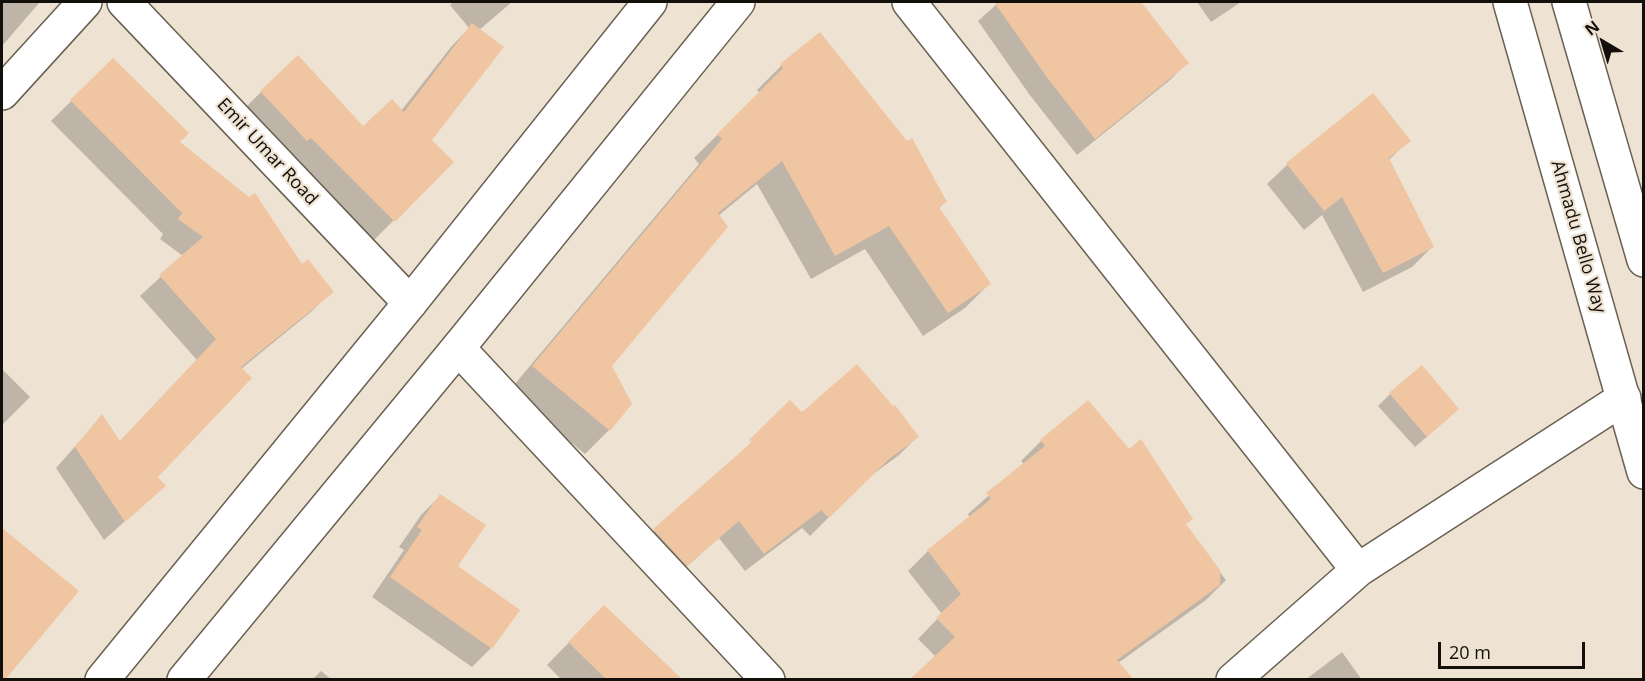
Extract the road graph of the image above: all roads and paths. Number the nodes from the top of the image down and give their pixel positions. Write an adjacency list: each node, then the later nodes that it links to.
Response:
1 (85, 2): 8 (street)
2 (124, 2): 10 (street, Emir Umar Road)
3 (650, 2): 10 (street)
4 (738, 2): 11 (street)
5 (909, 2): 14 (street)
6 (1510, 2): 12 (street, Ahmadu Bello Way)
7 (1569, 2): 9 (street)
8 (2, 93)
9 (1643, 256)
10 (410, 303): 15 (street)
11 (458, 348): 16 (street); 17 (street)
12 (1624, 398): 13 (street, Ahmadu Bello Way); 14 (street)
13 (1644, 472)
14 (1358, 570): 18 (street)
15 (102, 680)
16 (183, 680)
17 (768, 680)
18 (1233, 680)

